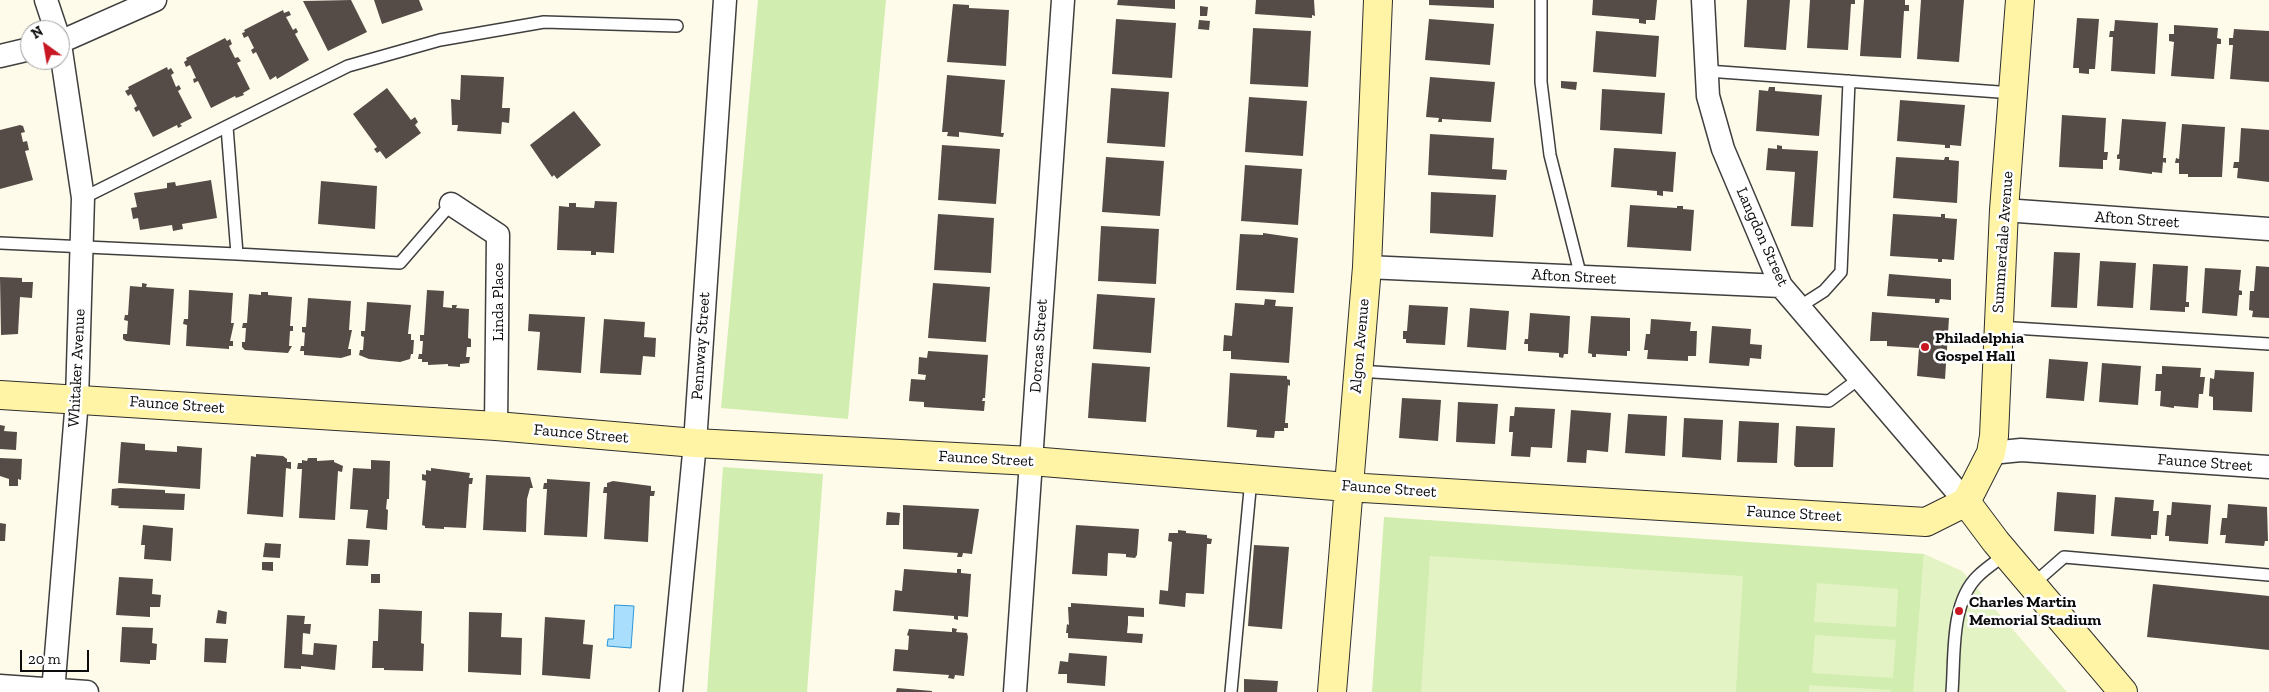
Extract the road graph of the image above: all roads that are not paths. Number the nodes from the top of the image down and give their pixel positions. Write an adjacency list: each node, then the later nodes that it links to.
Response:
1 (46, 0): 9 (street)
2 (155, 0): 11 (street)
3 (725, 0): 37 (street, Pennway Street)
4 (1063, 0): 39 (street, Dorcas Street)
5 (1378, 0): 26 (street, Algon Avenue)
6 (1541, 0): 27 (lane)
7 (1703, 0): 15 (street, Langdon Street)
8 (2020, 0): 17 (street, Summerdale Avenue)
9 (53, 20)
10 (678, 26): 18 (lane)
11 (70, 38)
12 (20, 51): 13 (street)
13 (0, 56)
14 (64, 70): 19 (street, Whitaker Avenue)
15 (1707, 71): 16 (lane); 28 (street, Langdon Street)
16 (1849, 81): 17 (lane); 29 (lane)
17 (2013, 93): 21 (street, Summerdale Avenue)
18 (227, 126): 19 (lane); 25 (lane)
19 (83, 198): 24 (street, Whitaker Avenue)
20 (451, 204): 25 (lane); 36 (street, Linda Place)
21 (2004, 210): 22 (street, Afton Street); 30 (street, Summerdale Avenue)
22 (2269, 229)
23 (0, 243): 24 (lane)
24 (82, 247): 25 (lane); 35 (street, Whitaker Avenue)
25 (237, 254)
26 (1367, 267): 27 (street, Afton Street); 32 (street, Algon Avenue)
27 (1581, 277): 28 (street, Afton Street)
28 (1781, 286): 29 (street, Langdon Street)
29 (1799, 307): 33 (street, Langdon Street)
30 (1998, 327): 31 (lane); 38 (street, Summerdale Avenue)
31 (2269, 344)
32 (1358, 371): 33 (lane); 42 (street, Algon Avenue)
33 (1860, 378): 43 (street, Langdon Street)
34 (0, 395): 35 (street, Faunce Street)
35 (77, 400): 36 (street, Faunce Street); 48 (street, Whitaker Avenue)
36 (496, 426): 37 (street, Faunce Street)
37 (695, 443): 39 (street, Faunce Street); 50 (street, Pennway Street)
38 (1991, 453): 40 (street, Faunce Street); 43 (street, Summerdale Avenue)
39 (1031, 461): 41 (street, Faunce Street); 51 (street, Dorcas Street)
40 (2269, 467)
41 (1251, 479): 42 (street, Faunce Street); 52 (lane)
42 (1347, 487): 43 (street, Faunce Street); 53 (street, Algon Avenue)
43 (1966, 502): 44 (street)
44 (2006, 554): 46 (street); 54 (lane)
45 (2269, 575): 46 (lane)
46 (2032, 585): 55 (street)
47 (0, 686): 48 (street)
48 (53, 691): 49 (street)
49 (87, 692)
50 (671, 692)
51 (1015, 692)
52 (1232, 692)
53 (1332, 692)
54 (1952, 692)
55 (2123, 692)

